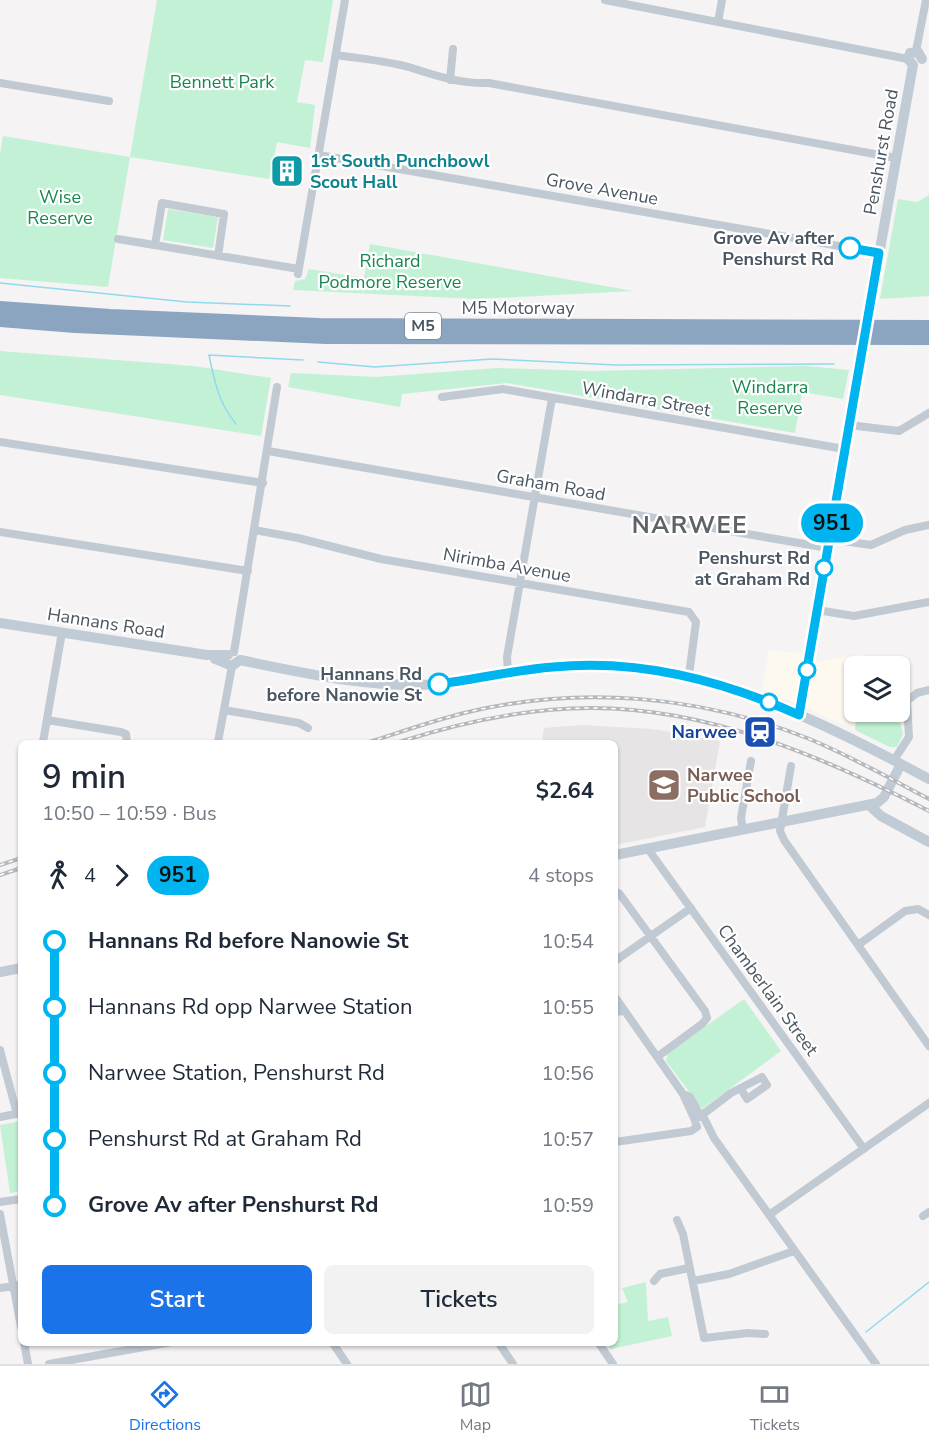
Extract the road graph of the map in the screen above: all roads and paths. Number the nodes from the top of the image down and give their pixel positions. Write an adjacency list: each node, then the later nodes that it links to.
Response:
1 (345, 0): 7 (street)
2 (605, 0): 5 (street)
3 (722, 0): 5 (street)
4 (926, 0): 8 (street, Penshurst Road)
5 (718, 22): 8 (street)
6 (453, 49): 9 (street)
7 (336, 55): 9 (street); 12 (street)
8 (918, 58): 13 (street, Penshurst Road)
9 (450, 80): 13 (street)
10 (0, 83): 11 (street)
11 (110, 101)
12 (318, 155): 16 (street, Grove Avenue); 17 (street)
13 (896, 158): 16 (street, Penshurst Road)
14 (118, 239): 15 (street)
15 (155, 245): 17 (street); 17 (street)
16 (879, 253): 19 (street, Penshurst Road)
17 (218, 256)
18 (0, 308): 23 (highway, M5 Motorway / M5)
19 (868, 316)
20 (0, 320): 23 (highway, M5 Motorway / M5)
21 (929, 322): 24 (highway)
22 (929, 327): 24 (highway, M5 Motorway / M5)
23 (845, 332): 24 (highway, M5 Motorway / M5)
24 (886, 332): 25 (highway, M5 Motorway / M5); 26 (highway, M5)
25 (929, 338)
26 (929, 345)
27 (861, 350): 32 (street)
28 (277, 387): 35 (street)
29 (442, 397): 30 (street, Windarra Street)
30 (552, 398): 34 (street, Windarra Street); 37 (street)
31 (929, 413): 32 (street)
32 (849, 425): 34 (street)
33 (0, 442): 36 (street)
34 (844, 448): 41 (street)
35 (268, 451): 36 (street); 37 (street, Graham Road)
36 (263, 483): 39 (street)
37 (534, 497): 41 (street, Graham Road); 43 (street)
38 (929, 525): 41 (street, Graham Road)
39 (254, 530): 42 (street); 43 (street, Nirimba Avenue)
40 (0, 532): 42 (street)
41 (828, 544): 45 (street)
42 (248, 571): 48 (street)
43 (520, 583): 49 (street); 50 (street, Nirimba Avenue)
44 (929, 602): 45 (street)
45 (817, 610): 53 (street)
46 (0, 623): 47 (street, Hannans Road)
47 (62, 632): 48 (street, Hannans Road); 54 (street)
48 (232, 659): 49 (street, Hannans Road); 52 (street)
49 (508, 673): 50 (street, Hannans Road)
50 (689, 675): 53 (street, Hannans Road)
51 (929, 690): 60 (street)
52 (224, 710): 55 (street); 58 (street)
53 (799, 715): 60 (street, Hannans Road)
54 (47, 720): 56 (street); 57 (street)
55 (308, 728)
56 (43, 740)
57 (127, 740)
58 (218, 740)
59 (752, 761): 65 (street)
60 (898, 762): 62 (street, Hannans Road); 63 (street)
61 (791, 766): 64 (street)
62 (929, 779)
63 (869, 805): 64 (street); 66 (street)
64 (782, 822): 65 (street); 73 (street)
65 (743, 830): 67 (street)
66 (929, 842)
67 (648, 849): 68 (street); 70 (street, Chamberlain Street)
68 (618, 854)
69 (618, 893): 72 (street)
70 (690, 908): 72 (street); 90 (street, Chamberlain Street)
71 (929, 915): 73 (street)
72 (651, 935): 74 (street); 82 (street)
73 (858, 945): 80 (street)
74 (618, 959)
75 (18, 969): 76 (street)
76 (0, 972)
77 (618, 1002): 78 (street)
78 (624, 1011): 79 (street); 82 (street)
79 (618, 1012)
80 (929, 1046)
81 (0, 1050): 85 (street)
82 (657, 1057): 88 (street)
83 (741, 1089): 88 (street)
84 (929, 1103): 90 (street)
85 (18, 1110)
86 (18, 1113): 87 (street)
87 (0, 1117)
88 (699, 1121): 89 (street); 94 (street)
89 (618, 1141)
90 (864, 1149): 94 (street)
91 (18, 1199): 92 (street)
92 (0, 1202)
93 (0, 1214): 100 (street)
94 (769, 1215): 96 (street)
95 (677, 1220): 97 (street)
96 (794, 1251): 99 (street); 114 (street)
97 (689, 1268): 98 (street); 99 (street)
98 (654, 1281)
99 (693, 1281): 102 (street)
100 (17, 1285): 101 (street)
101 (0, 1288)
102 (765, 1334)
103 (25, 1346): 109 (street)
104 (155, 1346): 108 (street)
105 (335, 1346): 111 (street)
106 (501, 1346): 112 (street)
107 (601, 1346): 113 (street)
108 (93, 1361): 110 (street)
109 (28, 1364)
110 (50, 1364)
111 (347, 1364)
112 (513, 1364)
113 (613, 1364)
114 (876, 1364)

